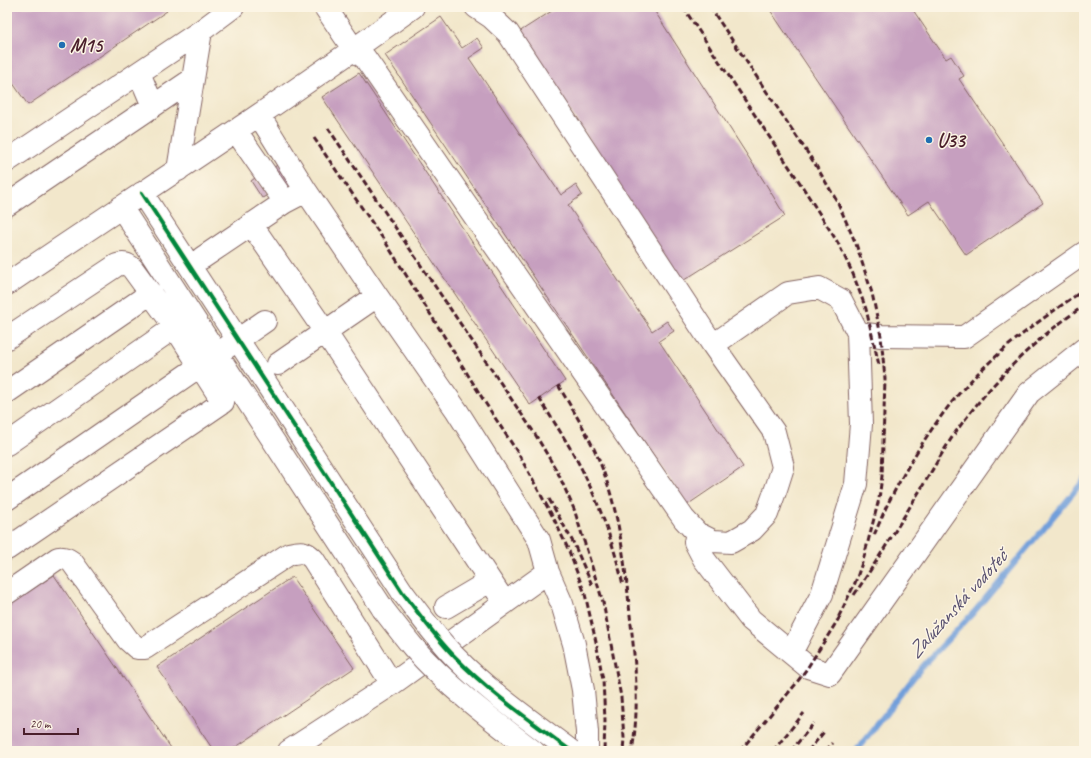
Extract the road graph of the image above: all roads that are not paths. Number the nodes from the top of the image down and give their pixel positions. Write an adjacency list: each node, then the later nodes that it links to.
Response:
1 (233, 7): 5 (street)
2 (325, 7): 6 (street)
3 (414, 7): 6 (street)
4 (476, 7): 31 (street)
5 (201, 31): 7 (street); 8 (street)
6 (354, 50): 10 (street); 38 (street)
7 (139, 72): 9 (street); 12 (street)
8 (193, 78): 9 (street); 13 (street)
9 (153, 106): 17 (street)
10 (259, 116): 11 (street); 14 (street)
11 (236, 131): 13 (street); 16 (street)
12 (7, 161)
13 (178, 170): 15 (street)
14 (306, 191): 16 (street); 24 (street)
15 (142, 193): 18 (street); 30 (street)
16 (285, 202): 19 (street)
17 (7, 205)
18 (121, 207): 22 (street); 33 (street)
19 (251, 224): 21 (street); 27 (street)
20 (1084, 253): 28 (street)
21 (202, 258)
22 (7, 284)
23 (151, 294): 26 (street); 29 (street); 35 (street)
24 (377, 296): 27 (street); 40 (street)
25 (266, 321): 30 (street)
26 (175, 327): 33 (street); 36 (street)
27 (326, 333): 34 (street); 41 (street)
28 (858, 333): 31 (street); 45 (street)
29 (7, 338)
30 (238, 340): 33 (street); 49 (street, bridge)
31 (713, 345): 38 (street)
32 (1084, 349): 45 (street)
33 (209, 360): 37 (street); 39 (street); 48 (street, bridge)
34 (278, 364)
35 (7, 392)
36 (7, 444)
37 (7, 499)
38 (697, 533): 45 (street)
39 (7, 549)
40 (548, 572): 43 (street); 50 (street)
41 (490, 581): 43 (street); 44 (street)
42 (7, 593): 46 (street)
43 (504, 603): 46 (street)
44 (446, 607)
45 (791, 653)
46 (392, 684): 47 (street)
47 (289, 751)
48 (533, 751)
49 (571, 751)
50 (587, 751)

